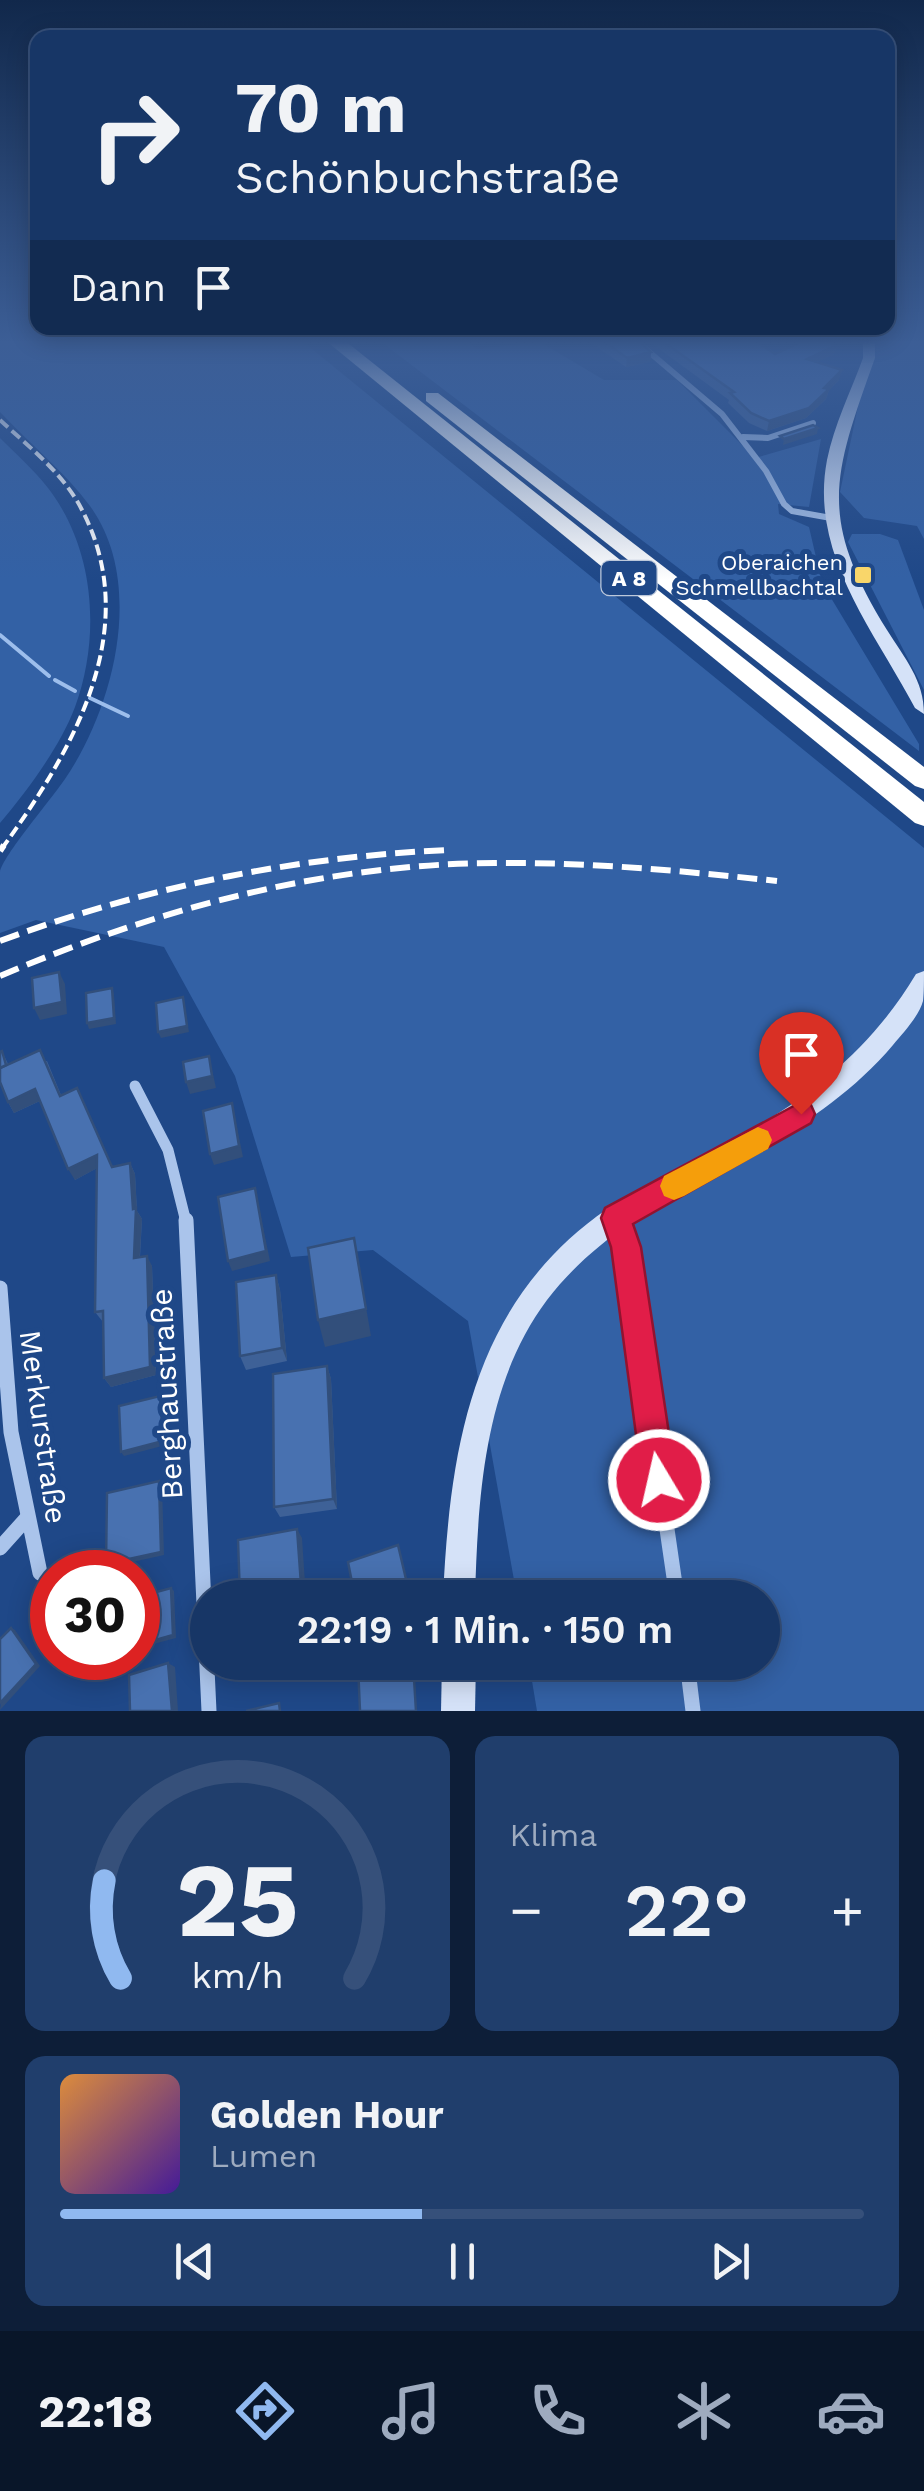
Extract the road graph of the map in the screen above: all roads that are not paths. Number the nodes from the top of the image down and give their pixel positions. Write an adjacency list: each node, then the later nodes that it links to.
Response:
1 (432, 420): 10 (highway, A 8)
2 (462, 420): 9 (highway, A 8)
3 (726, 420): 6 (street)
4 (848, 420): 7 (main road)
5 (813, 422): 6 (street)
6 (742, 437): 7 (street)
7 (831, 518): 8 (main road)
8 (924, 708)
9 (924, 780)
10 (924, 816)
11 (924, 980): 13 (main road)
12 (135, 1086): 22 (street, Berghaustraße)
13 (616, 1218): 18 (main road); 19 (street)
14 (0, 1288): 15 (street, Merkurstraße)
15 (26, 1519): 16 (street); 17 (street, Merkurstraße)
16 (0, 1548)
17 (34, 1550)
18 (461, 1580)
19 (674, 1580)
20 (458, 1680): 23 (main road)
21 (689, 1680): 24 (street)
22 (209, 1711)
23 (458, 1711)
24 (693, 1711)

